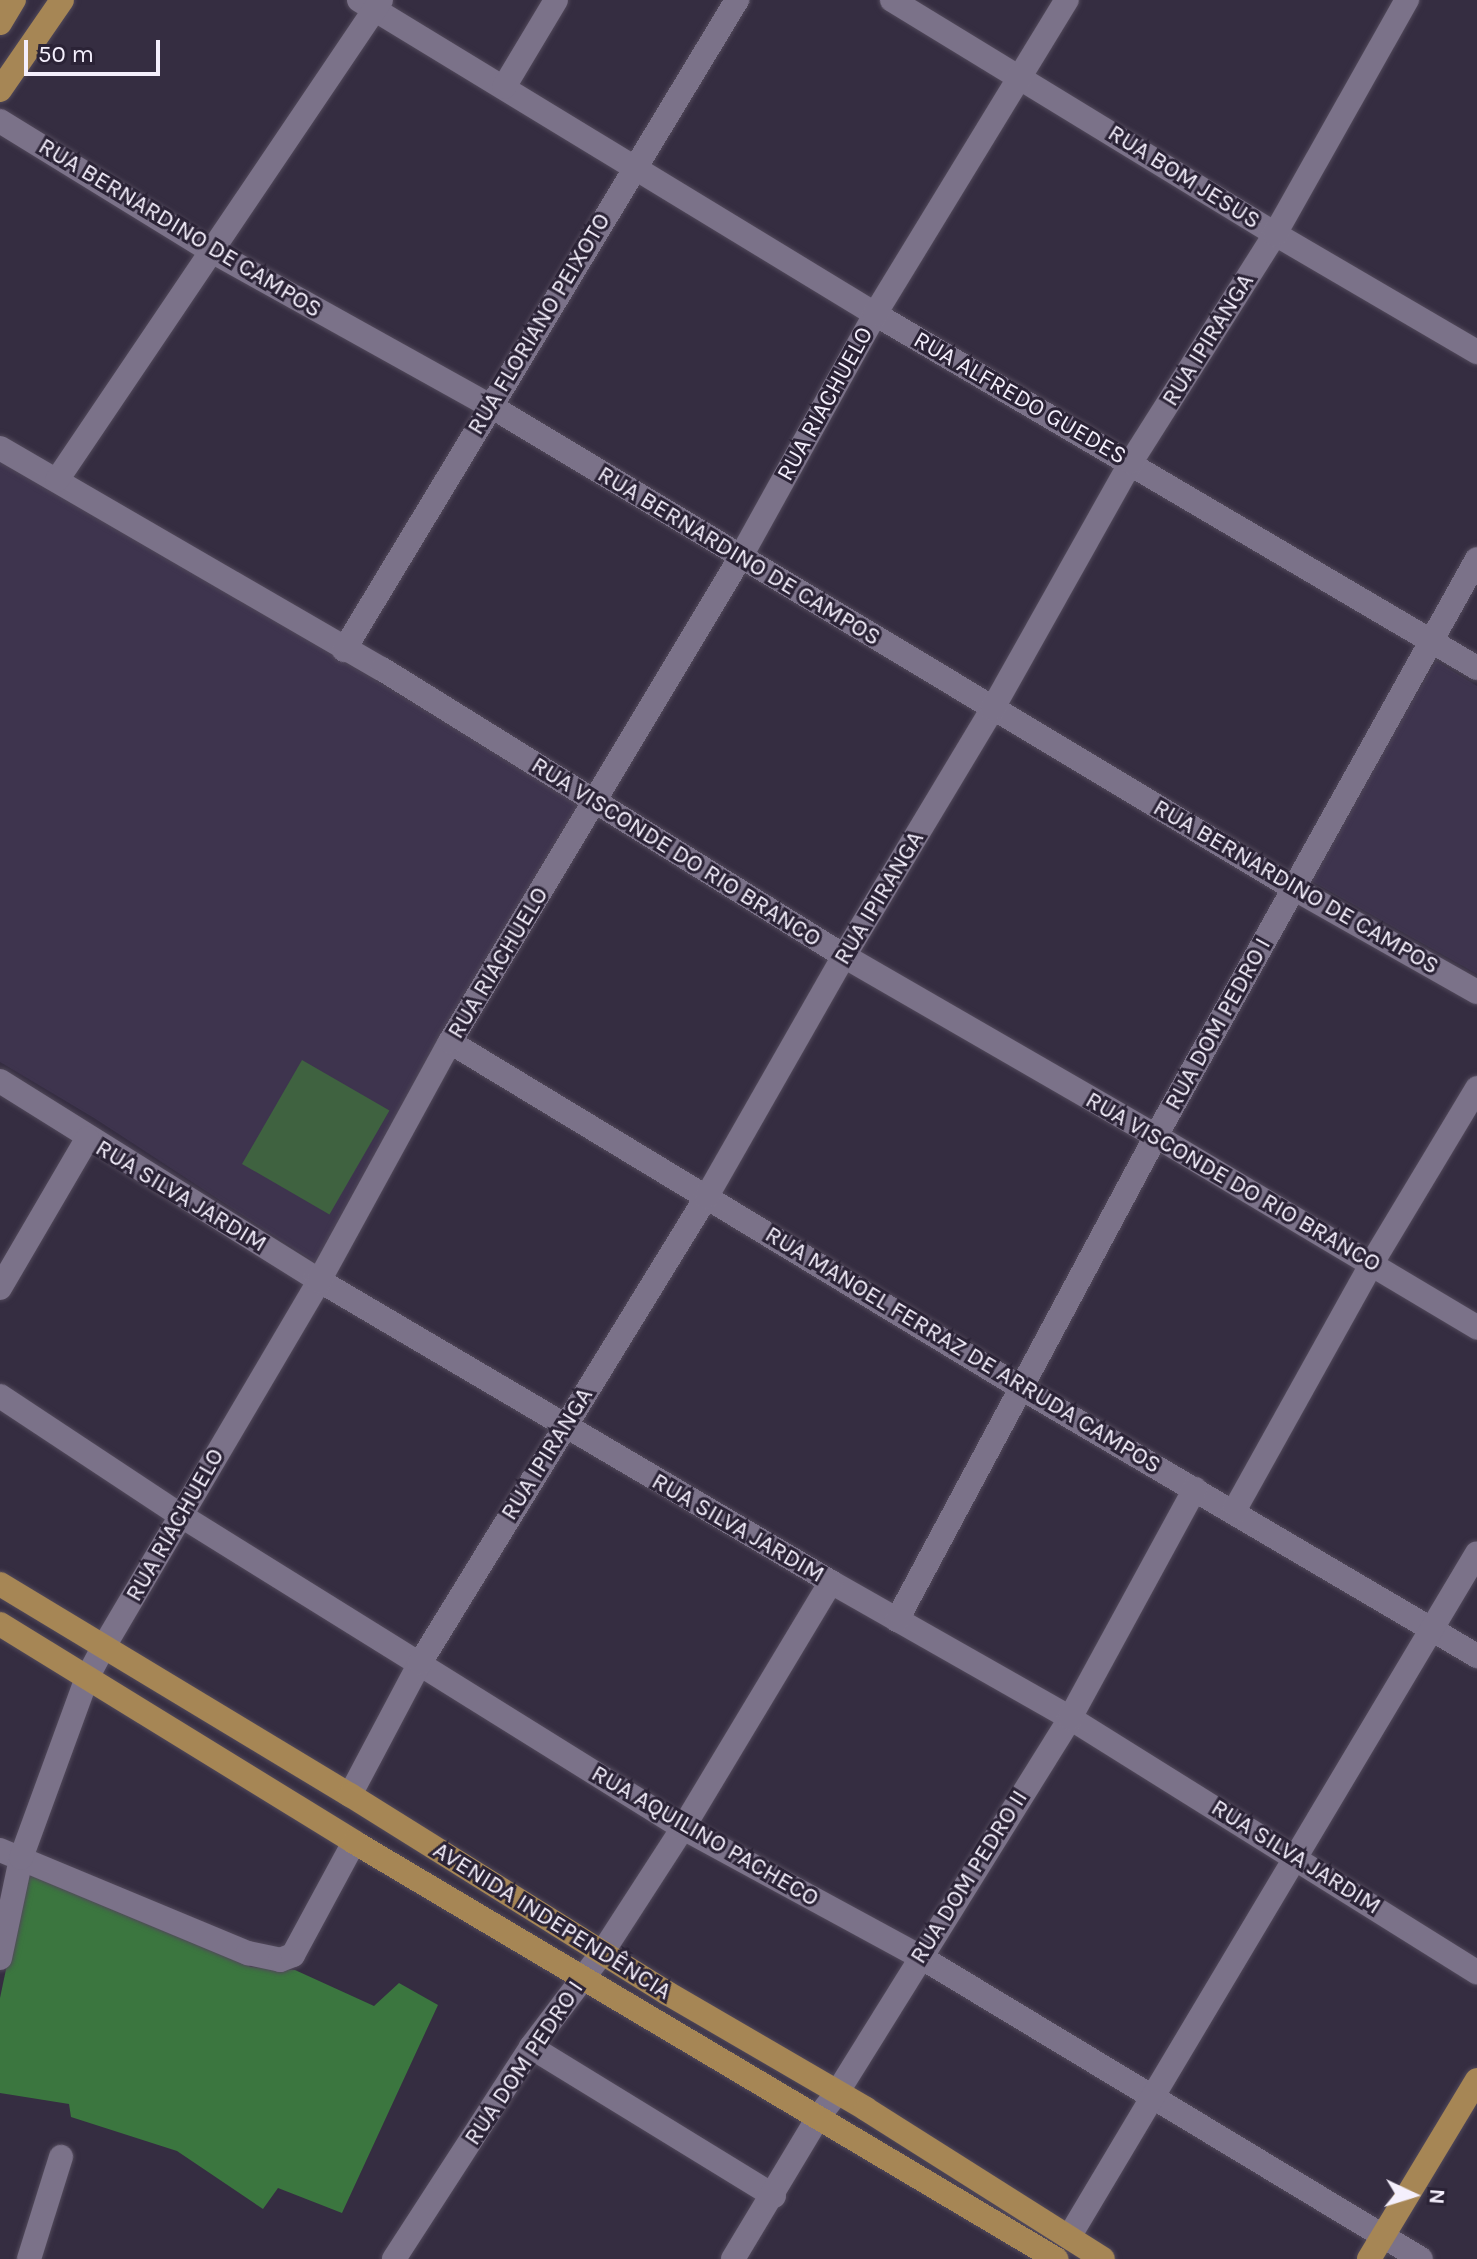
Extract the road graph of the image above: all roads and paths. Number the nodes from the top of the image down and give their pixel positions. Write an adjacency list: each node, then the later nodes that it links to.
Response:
1 (14, 0): 9 (main road)
2 (62, 0): 12 (main road)
3 (556, 0): 11 (street)
4 (737, 0): 14 (street, RUA FLORIANO PEIXOTO)
5 (892, 0): 10 (street, RUA BOM JESUS)
6 (1067, 0): 10 (street, RUA RIACHUELO)
7 (1407, 0): 15 (street, RUA IPIRANGA)
8 (372, 3): 11 (street, RUA ALFREDO GUEDES); 16 (street)
9 (0, 23)
10 (1021, 77): 15 (street, RUA BOM JESUS); 17 (street, RUA RIACHUELO)
11 (504, 87): 14 (street, RUA ALFREDO GUEDES)
12 (0, 90)
13 (0, 121): 16 (street, RUA BERNARDINO DE CAMPOS)
14 (633, 169): 17 (street, RUA ALFREDO GUEDES); 19 (street, RUA FLORIANO PEIXOTO)
15 (1275, 234): 18 (street, RUA BOM JESUS); 21 (street, RUA IPIRANGA)
16 (210, 250): 19 (street, RUA BERNARDINO DE CAMPOS); 22 (street)
17 (875, 314): 21 (street, RUA ALFREDO GUEDES); 23 (street, RUA RIACHUELO)
18 (1477, 352)
19 (489, 405): 23 (street, RUA BERNARDINO DE CAMPOS); 26 (street, RUA FLORIANO PEIXOTO)
20 (0, 448): 22 (street, RUA VISCONDE DO RIO BRANCO)
21 (1131, 462): 25 (street, RUA ALFREDO GUEDES); 28 (street, RUA IPIRANGA)
22 (57, 480): 26 (street, RUA VISCONDE DO RIO BRANCO)
23 (740, 558): 28 (street, RUA BERNARDINO DE CAMPOS); 29 (street, RUA RIACHUELO)
24 (1477, 559): 25 (street, RUA DOM PEDRO I)
25 (1432, 639): 27 (street, RUA ALFREDO GUEDES); 30 (street, RUA DOM PEDRO I)
26 (344, 650): 29 (street, RUA VISCONDE DO RIO BRANCO)
27 (1477, 668)
28 (993, 708): 30 (street, RUA BERNARDINO DE CAMPOS); 31 (street, RUA IPIRANGA)
29 (594, 802): 31 (street, RUA VISCONDE DO RIO BRANCO); 33 (street, RUA RIACHUELO)
30 (1293, 888): 32 (street, RUA BERNARDINO DE CAMPOS); 36 (street, RUA DOM PEDRO I)
31 (844, 956): 36 (street, RUA VISCONDE DO RIO BRANCO); 38 (street, RUA IPIRANGA)
32 (1477, 992)
33 (450, 1042): 38 (street, RUA MANOEL FERRAZ DE ARRUDA CAMPOS); 40 (street, RUA RIACHUELO)
34 (0, 1081): 37 (street, RUA SILVA JARDIM)
35 (1477, 1088): 39 (street)
36 (1156, 1136): 39 (street, RUA VISCONDE DO RIO BRANCO); 43 (street, RUA DOM PEDRO I)
37 (87, 1139): 40 (street, RUA SILVA JARDIM); 41 (street)
38 (707, 1196): 43 (street, RUA MANOEL FERRAZ DE ARRUDA CAMPOS); 45 (street, RUA IPIRANGA)
39 (1372, 1263): 42 (street, RUA VISCONDE DO RIO BRANCO); 47 (street)
40 (319, 1281): 45 (street, RUA SILVA JARDIM); 48 (street, RUA RIACHUELO)
41 (0, 1288)
42 (1477, 1327)
43 (1023, 1389): 46 (street, RUA MANOEL FERRAZ DE ARRUDA CAMPOS); 52 (street, RUA DOM PEDRO I)
44 (0, 1396): 48 (street, RUA AQUILINO PACHECO)
45 (564, 1426): 50 (street, RUA SILVA JARDIM); 57 (street, RUA IPIRANGA)
46 (1195, 1489): 47 (street, RUA MANOEL FERRAZ DE ARRUDA CAMPOS); 59 (street, RUA DOM PEDRO II)
47 (1234, 1511): 54 (street, RUA MANOEL FERRAZ DE ARRUDA CAMPOS)
48 (180, 1515): 55 (street, RUA RIACHUELO); 57 (street, RUA AQUILINO PACHECO)
49 (1477, 1553): 54 (street)
50 (831, 1582): 52 (street, RUA SILVA JARDIM); 61 (street, RUA DOM PEDRO I)
51 (0, 1584): 55 (main road, AVENIDA INDEPENDÊNCIA)
52 (897, 1620): 59 (street, RUA SILVA JARDIM)
53 (0, 1624): 58 (main road, AVENIDA INDEPENDÊNCIA)
54 (1431, 1630): 56 (street, RUA MANOEL FERRAZ DE ARRUDA CAMPOS); 64 (street)
55 (103, 1648): 58 (street, RUA RIACHUELO); 60 (main road, AVENIDA INDEPENDÊNCIA)
56 (1477, 1656)
57 (420, 1663): 60 (street, RUA IPIRANGA); 61 (street, RUA AQUILINO PACHECO)
58 (87, 1678): 62 (main road, AVENIDA INDEPENDÊNCIA); 63 (street, RUA RIACHUELO)
59 (1070, 1718): 64 (street, RUA SILVA JARDIM); 66 (street, RUA DOM PEDRO II)
60 (350, 1795): 65 (main road, AVENIDA INDEPENDÊNCIA)
61 (683, 1828): 65 (street, RUA DOM PEDRO I); 66 (street, RUA AQUILINO PACHECO)
62 (354, 1842): 63 (street); 69 (main road, AVENIDA INDEPENDÊNCIA)
63 (10, 1854): 67 (street, RUA RIACHUELO)
64 (1296, 1856): 68 (street, RUA SILVA JARDIM); 73 (street)
65 (602, 1953): 69 (street, RUA DOM PEDRO I); 72 (main road, AVENIDA INDEPENDÊNCIA)
66 (919, 1956): 72 (street, RUA DOM PEDRO II); 73 (street, RUA AQUILINO PACHECO)
67 (0, 1958)
68 (1477, 1972)
69 (582, 1977): 70 (street, RUA DOM PEDRO I); 74 (main road, AVENIDA INDEPENDÊNCIA)
70 (531, 2047): 76 (street); 80 (street, RUA DOM PEDRO I)
71 (1477, 2080): 77 (main road)
72 (837, 2093): 74 (street, RUA DOM PEDRO II); 78 (main road, AVENIDA INDEPENDÊNCIA)
73 (1154, 2095): 77 (street, RUA AQUILINO PACHECO); 78 (street)
74 (819, 2116): 76 (street, RUA DOM PEDRO II); 82 (main road, AVENIDA INDEPENDÊNCIA)
75 (61, 2157): 79 (street)
76 (774, 2196): 81 (street, RUA DOM PEDRO II)
77 (1383, 2236): 84 (main road); 85 (street, RUA AQUILINO PACHECO)
78 (1069, 2237): 83 (main road, AVENIDA INDEPENDÊNCIA)
79 (29, 2259)
80 (394, 2259)
81 (733, 2259)
82 (1056, 2259)
83 (1103, 2259)
84 (1369, 2259)
85 (1421, 2259)

